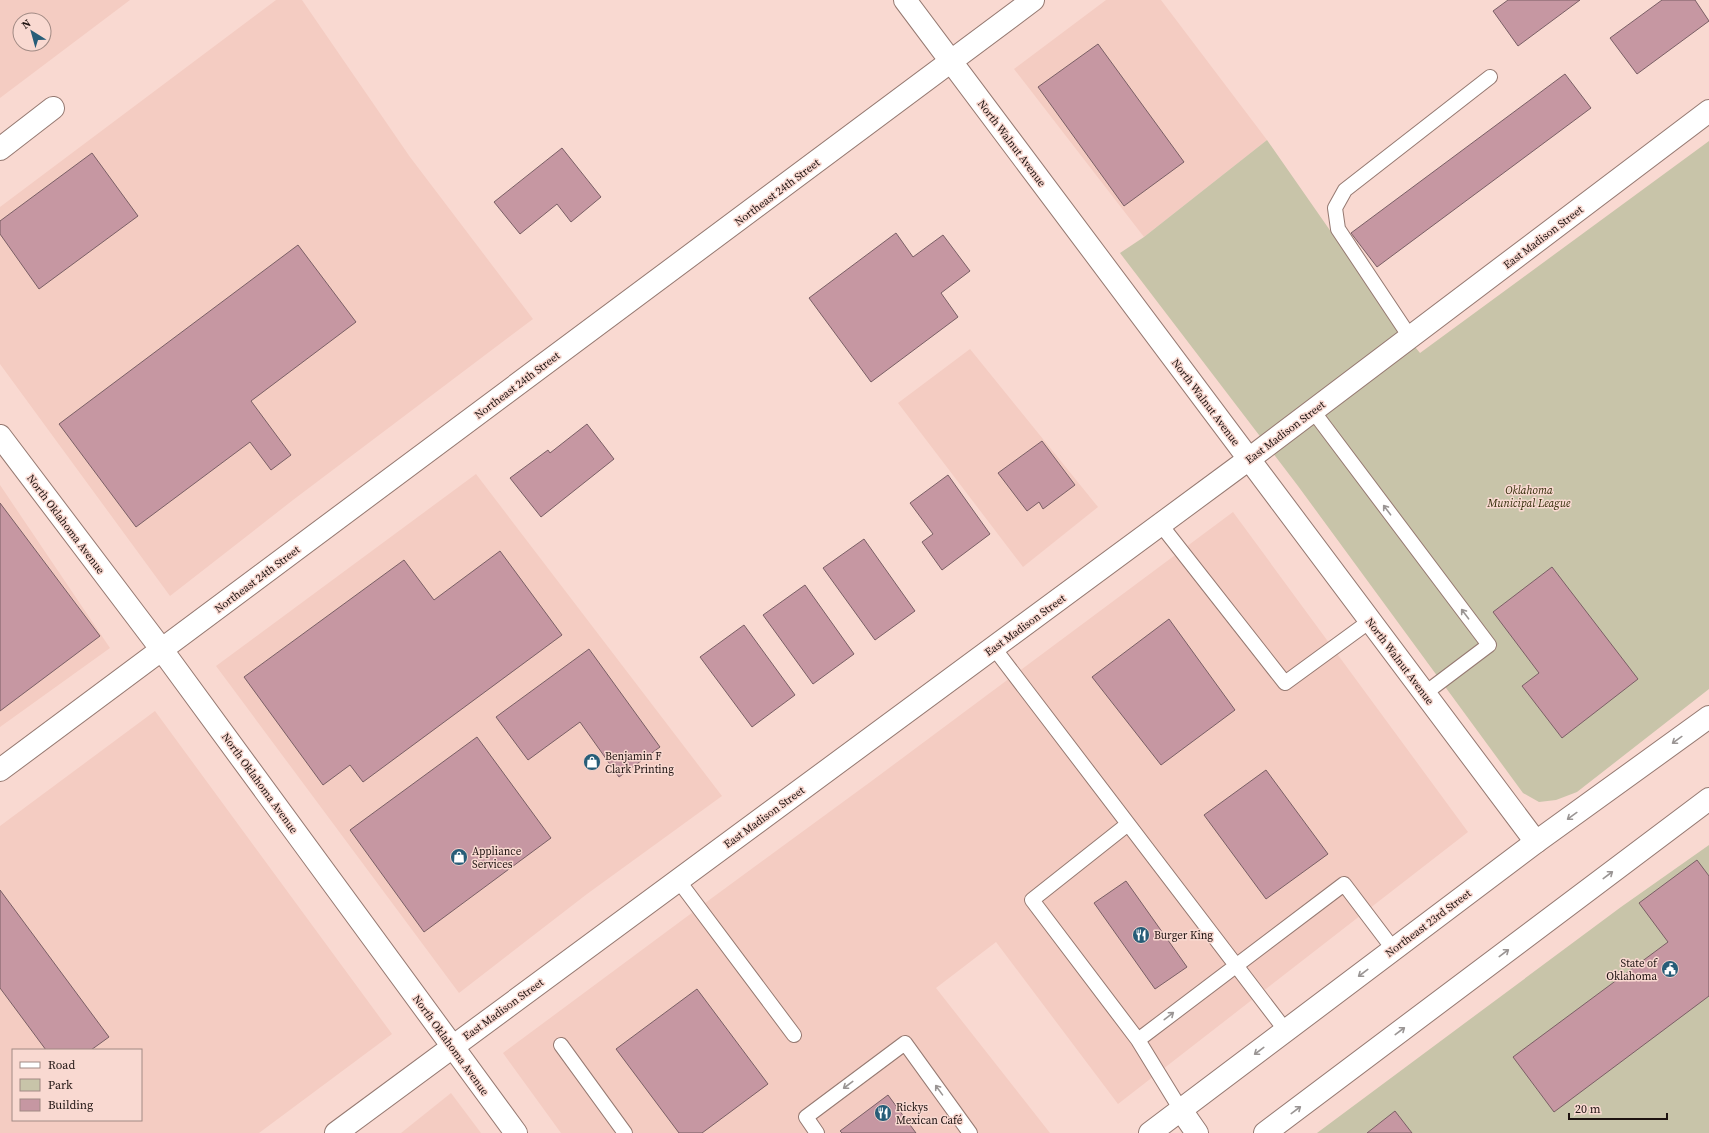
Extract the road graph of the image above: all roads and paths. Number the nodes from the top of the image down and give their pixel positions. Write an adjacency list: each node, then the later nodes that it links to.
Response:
1 (905, 0): 3 (street, North Walnut Avenue)
2 (1033, 0): 3 (street, Northeast 24th Street)
3 (951, 62): 11 (street, North Walnut Avenue); 15 (street, Northeast 24th Street)
4 (1490, 77): 8 (lane)
5 (54, 108): 7 (street)
6 (1709, 111): 8 (street, East Madison Street)
7 (0, 149)
8 (1410, 337): 9 (street, East Madison Street)
9 (1313, 411): 11 (street, East Madison Street); 16 (lane, one-way to 9)
10 (0, 436): 15 (street, North Oklahoma Avenue)
11 (1249, 459): 12 (street, East Madison Street); 13 (street, North Walnut Avenue)
12 (1161, 525): 13 (lane); 14 (street, East Madison Street)
13 (1370, 620): 16 (street, North Walnut Avenue)
14 (994, 648): 20 (lane); 22 (street, East Madison Street)
15 (162, 650): 18 (street, Northeast 24th Street); 29 (street, North Oklahoma Avenue)
16 (1424, 694): 21 (street, North Walnut Avenue)
17 (1709, 717): 21 (street, Northeast 23rd Street, one-way to 21)
18 (0, 770)
19 (1709, 799): 38 (street, one-way to 19)
20 (1128, 824): 24 (lane); 27 (lane)
21 (1536, 842): 23 (street, Northeast 23rd Street)
22 (678, 880): 26 (lane); 29 (street, East Madison Street)
23 (1394, 950): 24 (lane); 25 (street, Northeast 23rd Street, one-way to 25)
24 (1236, 965): 25 (lane); 27 (lane, one-way to 24)
25 (1286, 1031): 30 (street, Northeast 23rd Street, one-way to 30)
26 (794, 1035)
27 (1138, 1040): 30 (lane)
28 (561, 1045): 33 (lane)
29 (452, 1046): 31 (street, East Madison Street); 32 (street, North Oklahoma Avenue)
30 (1181, 1110): 36 (street, Northeast 23rd Street); 37 (street)
31 (336, 1133)
32 (516, 1133)
33 (625, 1133)
34 (817, 1133): 35 (lane, one-way to 34)
35 (970, 1133)
36 (1150, 1133)
37 (1197, 1133)
38 (1265, 1133)

